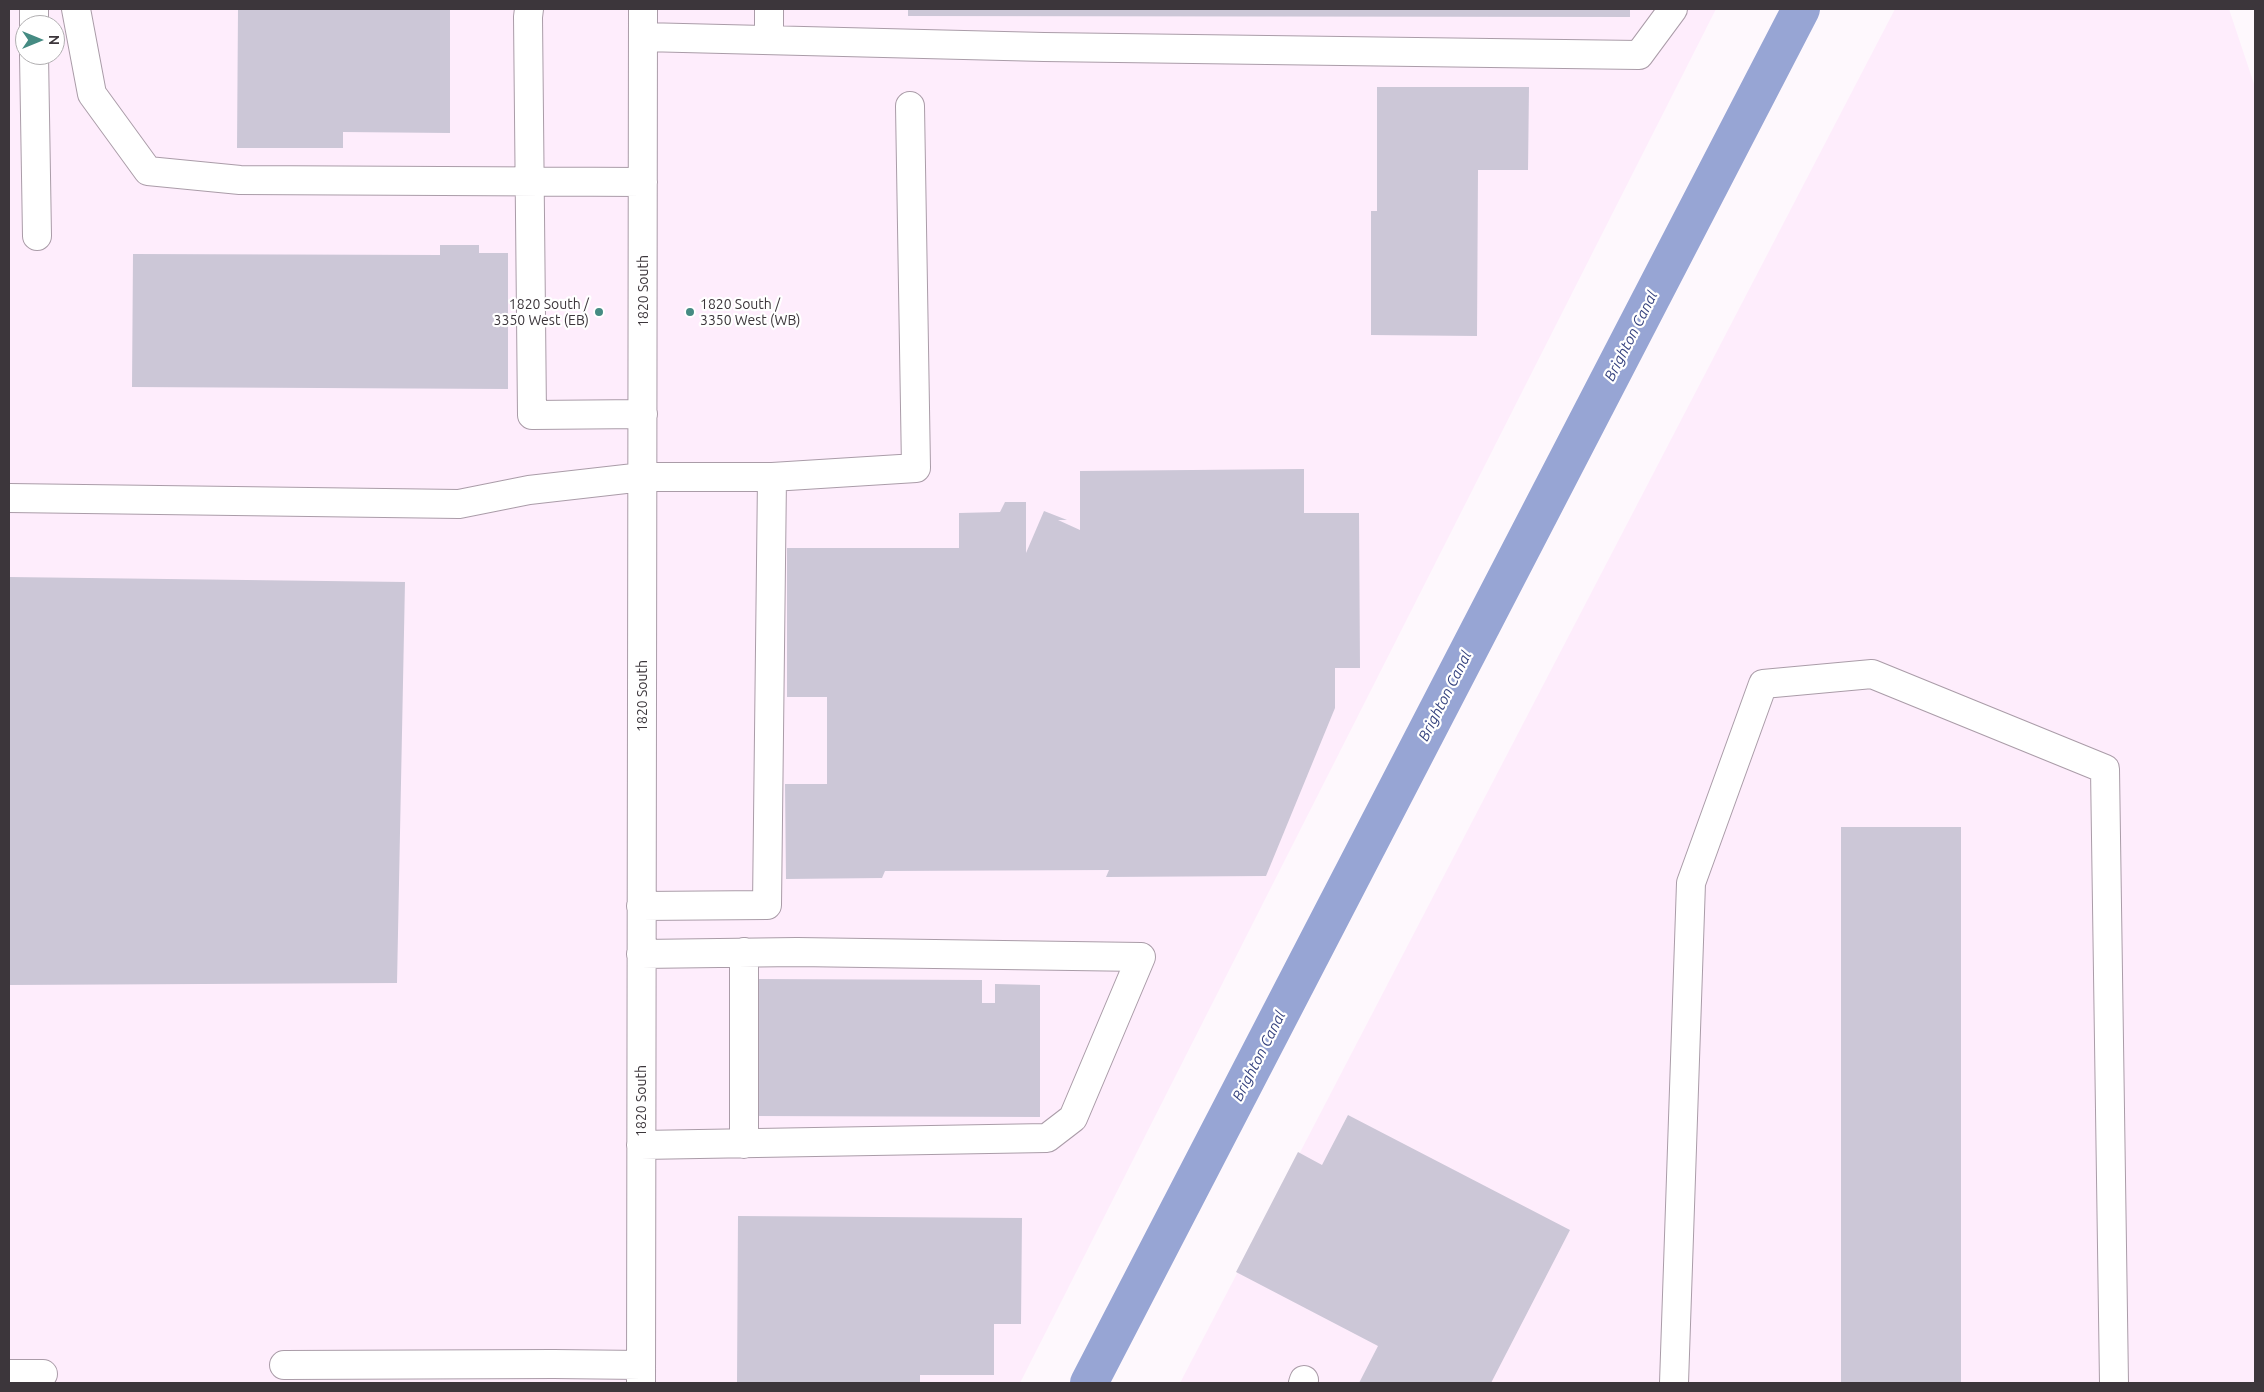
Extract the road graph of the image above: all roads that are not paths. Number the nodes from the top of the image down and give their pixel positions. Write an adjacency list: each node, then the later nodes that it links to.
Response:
1 (76, 9): 10 (street)
2 (529, 9): 10 (street)
3 (643, 9): 6 (street, 1820 South)
4 (769, 9): 7 (street)
5 (1673, 9): 7 (street)
6 (643, 37): 7 (street); 11 (street, 1820 South)
7 (769, 40)
8 (34, 65): 12 (street)
9 (910, 106): 15 (street)
10 (531, 182): 11 (street); 13 (street)
11 (643, 182): 13 (street, 1820 South)
12 (37, 236)
13 (643, 414): 14 (street, 1820 South)
14 (643, 477): 15 (street); 16 (street); 17 (street, 1820 South)
15 (772, 477): 17 (street)
16 (9, 498)
17 (642, 906): 19 (street, 1820 South)
18 (744, 952): 19 (street); 20 (street); 20 (street)
19 (642, 954): 21 (street, 1820 South)
20 (755, 1143): 21 (street)
21 (642, 1145): 25 (street, 1820 South)
22 (284, 1365): 25 (street)
23 (9, 1374): 24 (street)
24 (43, 1374)
25 (641, 1374)
26 (1674, 1383): 27 (street)
27 (2114, 1383)

